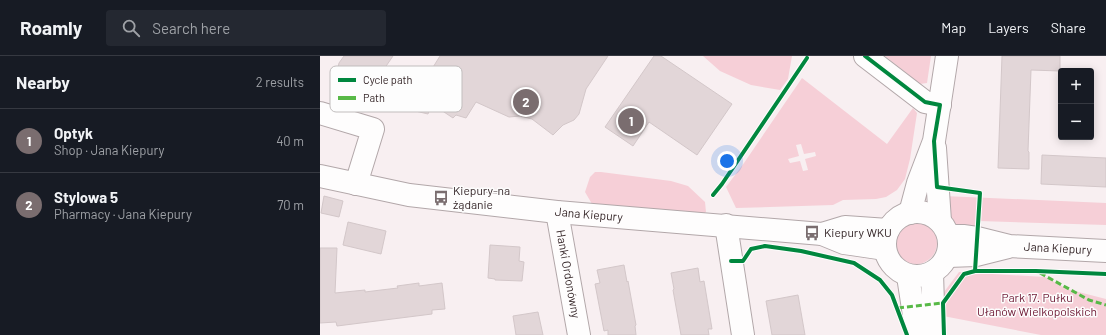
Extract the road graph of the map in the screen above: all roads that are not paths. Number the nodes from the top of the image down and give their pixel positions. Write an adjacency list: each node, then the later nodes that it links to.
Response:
1 (865, 56): 3 (street)
2 (947, 56): 3 (street)
3 (940, 105): 5 (street)
4 (320, 113): 7 (street)
5 (934, 141): 9 (street); 11 (street)
6 (320, 176): 7 (street, Jana Kiepury)
7 (356, 184): 8 (street, Jana Kiepury)
8 (557, 212): 10 (street, Jana Kiepury); 16 (street, Hanki Ordonówny)
9 (910, 213): 11 (street); 12 (street)
10 (726, 225): 12 (street, Jana Kiepury); 17 (street)
11 (945, 238): 13 (street, Jana Kiepury); 14 (street)
12 (887, 239): 15 (street)
13 (1106, 251)
14 (932, 274): 15 (street); 19 (street)
15 (908, 276): 18 (street)
16 (579, 335)
17 (743, 335)
18 (917, 335)
19 (931, 335)

